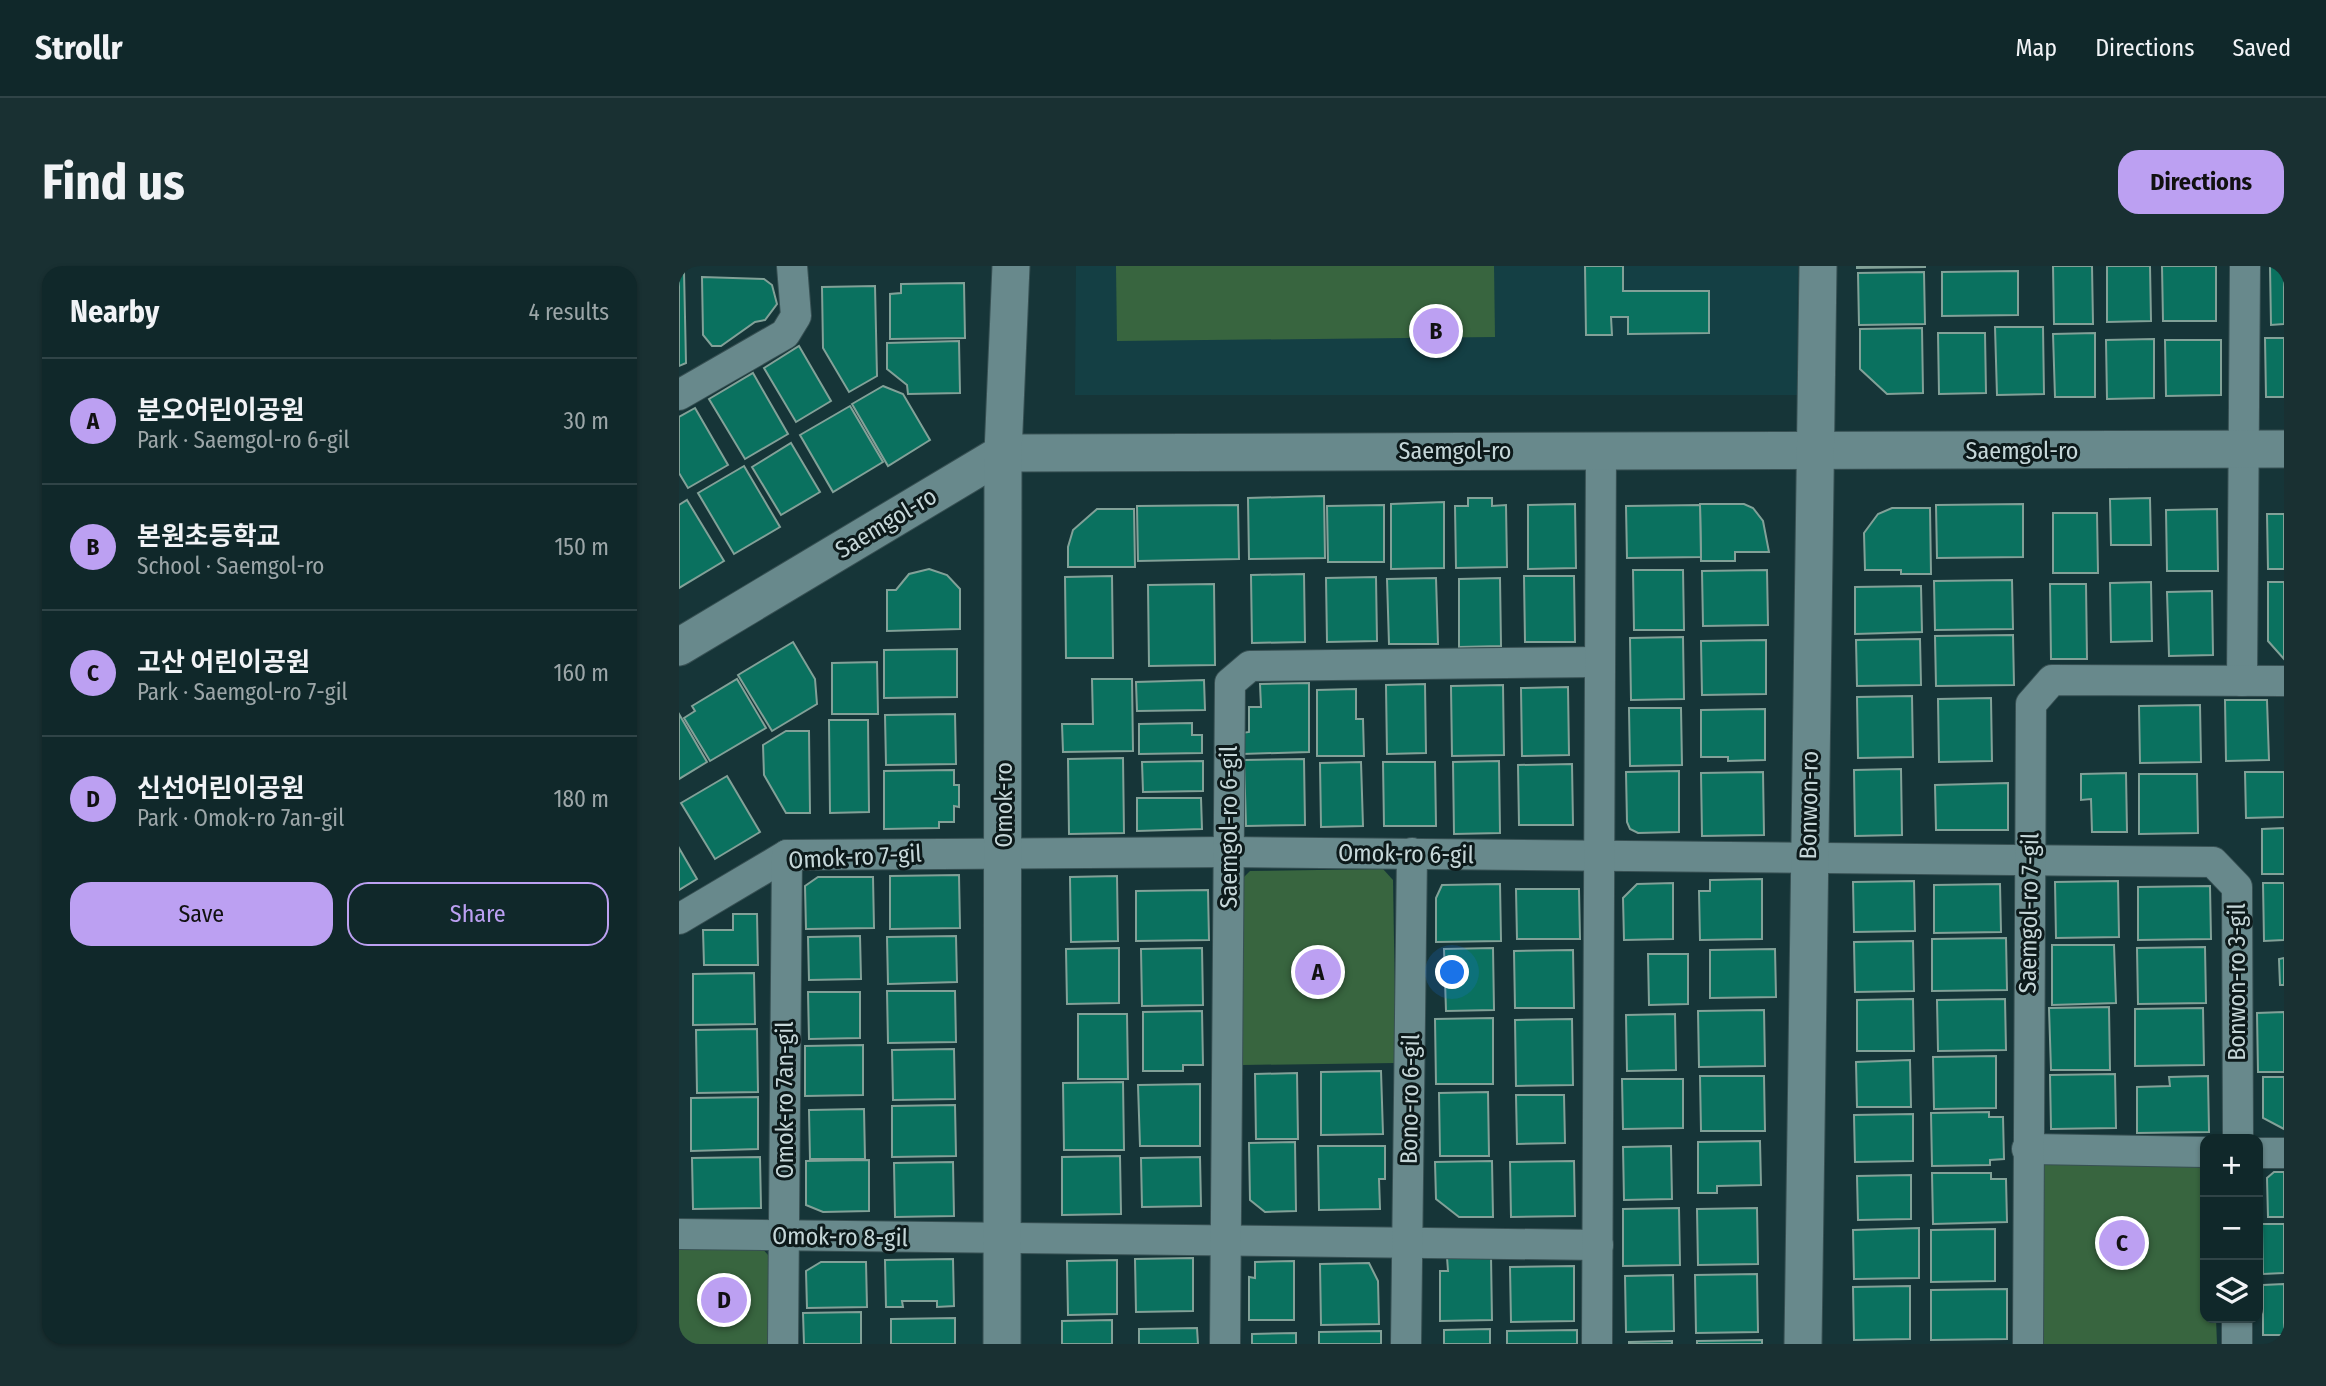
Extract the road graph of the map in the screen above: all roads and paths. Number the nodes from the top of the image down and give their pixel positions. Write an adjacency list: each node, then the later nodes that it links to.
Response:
1 (792, 266): 5 (street)
2 (1011, 266): 9 (street, Omok-ro)
3 (1818, 266): 10 (street, Bonwon-ro)
4 (2245, 266): 6 (street)
5 (679, 395)
6 (2243, 449): 7 (street, Saemgol-ro); 10 (street, Saemgol-ro); 13 (street)
7 (2284, 450)
8 (1601, 451): 9 (street, Saemgol-ro); 10 (street, Saemgol-ro); 12 (street)
9 (1003, 453): 11 (street, Saemgol-ro); 15 (street, Omok-ro)
10 (1817, 453): 20 (street, Bonwon-ro)
11 (679, 647)
12 (1598, 662): 16 (street, Saemgol-ro 6-gil); 19 (street)
13 (2242, 681): 14 (street, Saemgol-ro 7-gil); 21 (street, Saemgol-ro 7-gil)
14 (2284, 681)
15 (1005, 852): 16 (street, Omok-ro 6-gil); 18 (street, Omok-ro 7-gil); 30 (street, Omok-ro)
16 (1230, 852): 17 (street, Omok-ro 6-gil); 31 (street, Saemgol-ro 6-gil)
17 (1412, 853): 19 (street, Omok-ro 6-gil); 32 (street, Bono-ro 6-gil)
18 (787, 855): 22 (street, Omok-ro 7-gil); 29 (street, Omok-ro 7an-gil)
19 (1598, 856): 20 (street, Omok-ro 6-gil); 33 (street)
20 (1808, 859): 21 (street, Bonwon-ro 3-gil); 40 (street, Bonwon-ro)
21 (2029, 860): 23 (street, Bonwon-ro 3-gil); 24 (street, Saemgol-ro 7-gil)
22 (679, 919)
23 (2238, 1134)
24 (2027, 1149): 25 (street); 41 (street, Saemgol-ro 7-gil)
25 (2200, 1152)
26 (2263, 1153): 27 (street)
27 (2284, 1153)
28 (679, 1234): 29 (street, Omok-ro 8-gil)
29 (784, 1236): 30 (street, Omok-ro 8-gil); 35 (street, Omok-ro 7an-gil)
30 (1002, 1239): 31 (street, Omok-ro 8-gil); 36 (street, Omok-ro)
31 (1224, 1240): 32 (street, Omok-ro 8-gil); 37 (street, Saemgol-ro 6-gil)
32 (1408, 1241): 33 (street, Omok-ro 8-gil); 38 (street, Bono-ro 6-gil)
33 (1598, 1245): 39 (street)
34 (2237, 1323): 42 (street)
35 (783, 1344)
36 (1002, 1344)
37 (1225, 1344)
38 (1406, 1344)
39 (1597, 1344)
40 (1803, 1344)
41 (2028, 1344)
42 (2237, 1344)

